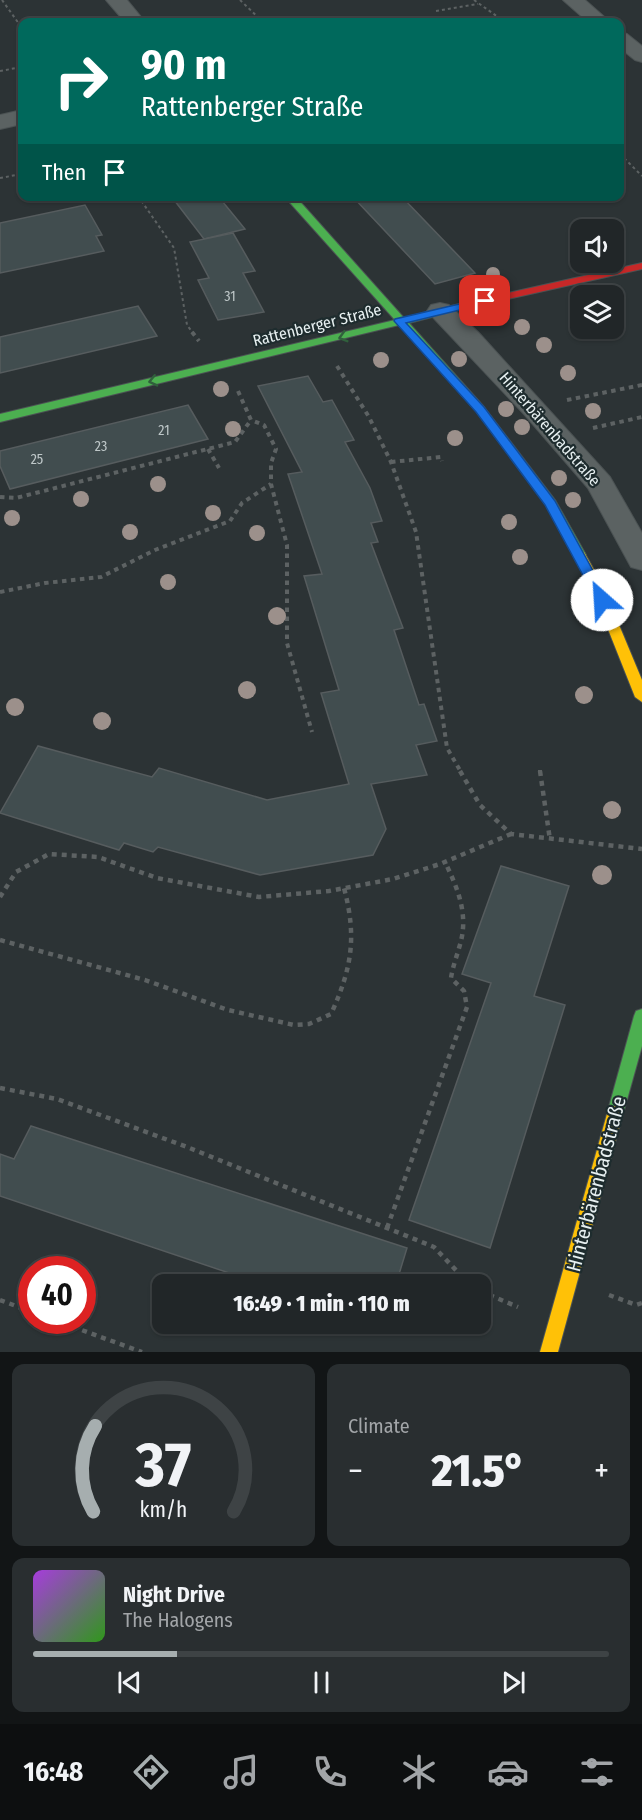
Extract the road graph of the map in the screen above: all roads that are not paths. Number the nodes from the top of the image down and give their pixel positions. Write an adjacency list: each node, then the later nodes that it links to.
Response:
1 (116, 0): 3 (street)
2 (573, 0): 4 (street)
3 (132, 18)
4 (595, 18)
5 (624, 41): 6 (street)
6 (642, 56)
7 (18, 118): 8 (street)
8 (0, 122)
9 (293, 201): 12 (street)
10 (642, 266): 11 (street, Rattenberger Straße)
11 (440, 311): 12 (street, Rattenberger Straße); 14 (street, Hinterbärenbadstraße)
12 (399, 321): 13 (street, Rattenberger Straße, one-way to 13); 15 (street)
13 (0, 418)
14 (642, 560)
15 (642, 698)
16 (642, 1016): 17 (street, Hinterbärenbadstraße)
17 (549, 1352)

